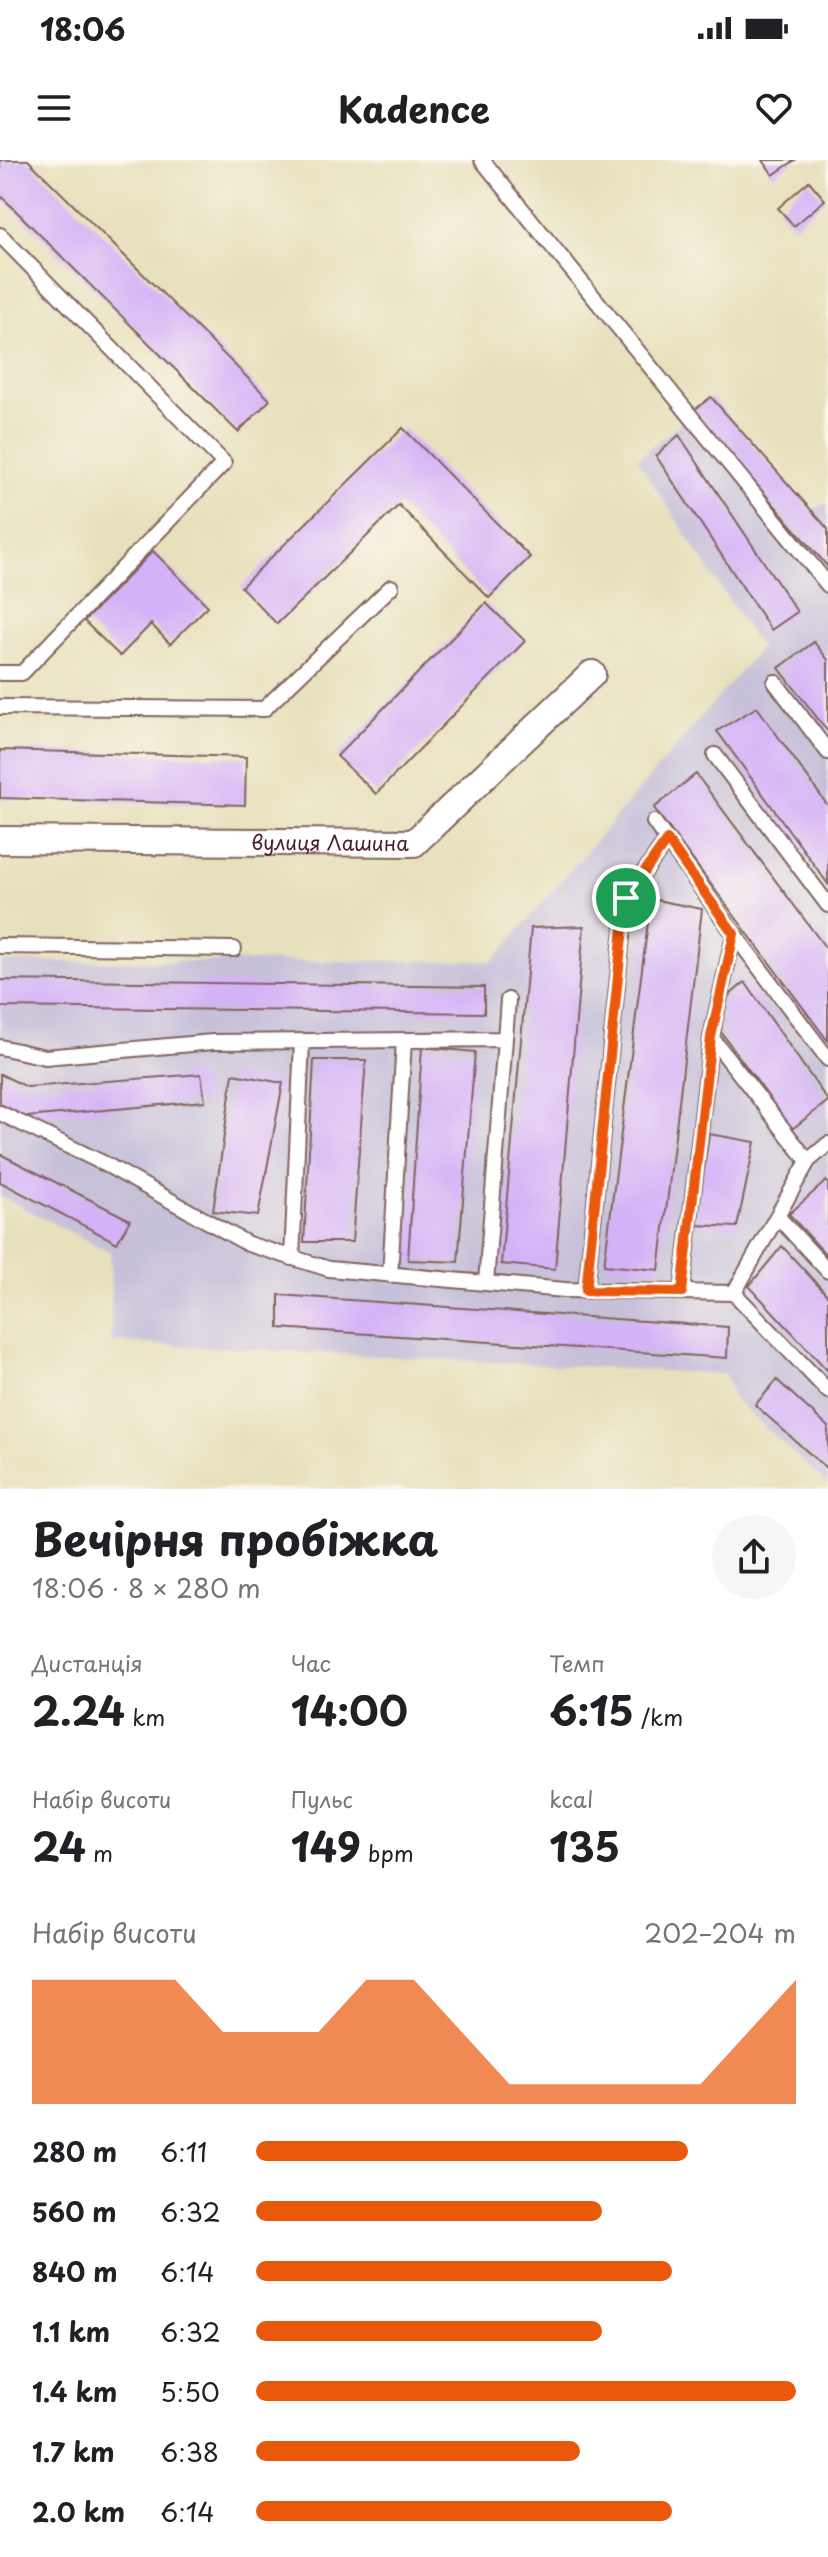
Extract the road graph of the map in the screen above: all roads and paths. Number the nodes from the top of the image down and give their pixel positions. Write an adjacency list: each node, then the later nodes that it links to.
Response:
1 (482, 160): 3 (lane)
2 (0, 235): 5 (lane)
3 (828, 585)
4 (391, 587): 8 (lane)
5 (0, 673)
6 (592, 674): 12 (street, вулиця Лашина)
7 (775, 682): 9 (lane)
8 (0, 707)
9 (828, 752)
10 (715, 755): 14 (lane)
11 (654, 822): 13 (lane)
12 (0, 840)
13 (667, 840): 15 (lane); 33 (lane)
14 (828, 905)
15 (734, 934): 19 (lane); 24 (lane)
16 (0, 946): 17 (lane)
17 (234, 949)
18 (508, 1000): 20 (lane)
19 (711, 1037): 27 (lane); 34 (lane)
20 (504, 1039): 21 (lane); 32 (lane)
21 (404, 1040): 22 (lane); 31 (lane)
22 (302, 1042): 23 (lane); 29 (lane)
23 (0, 1047)
24 (828, 1059)
25 (0, 1113): 29 (lane)
26 (826, 1149): 27 (lane)
27 (808, 1161): 28 (lane)
28 (778, 1217): 30 (lane); 35 (lane)
29 (292, 1258): 31 (lane)
30 (828, 1271)
31 (390, 1275): 32 (lane)
32 (486, 1283): 33 (lane)
33 (586, 1291): 34 (lane)
34 (682, 1292): 35 (lane)
35 (734, 1293): 36 (lane)
36 (828, 1391)

